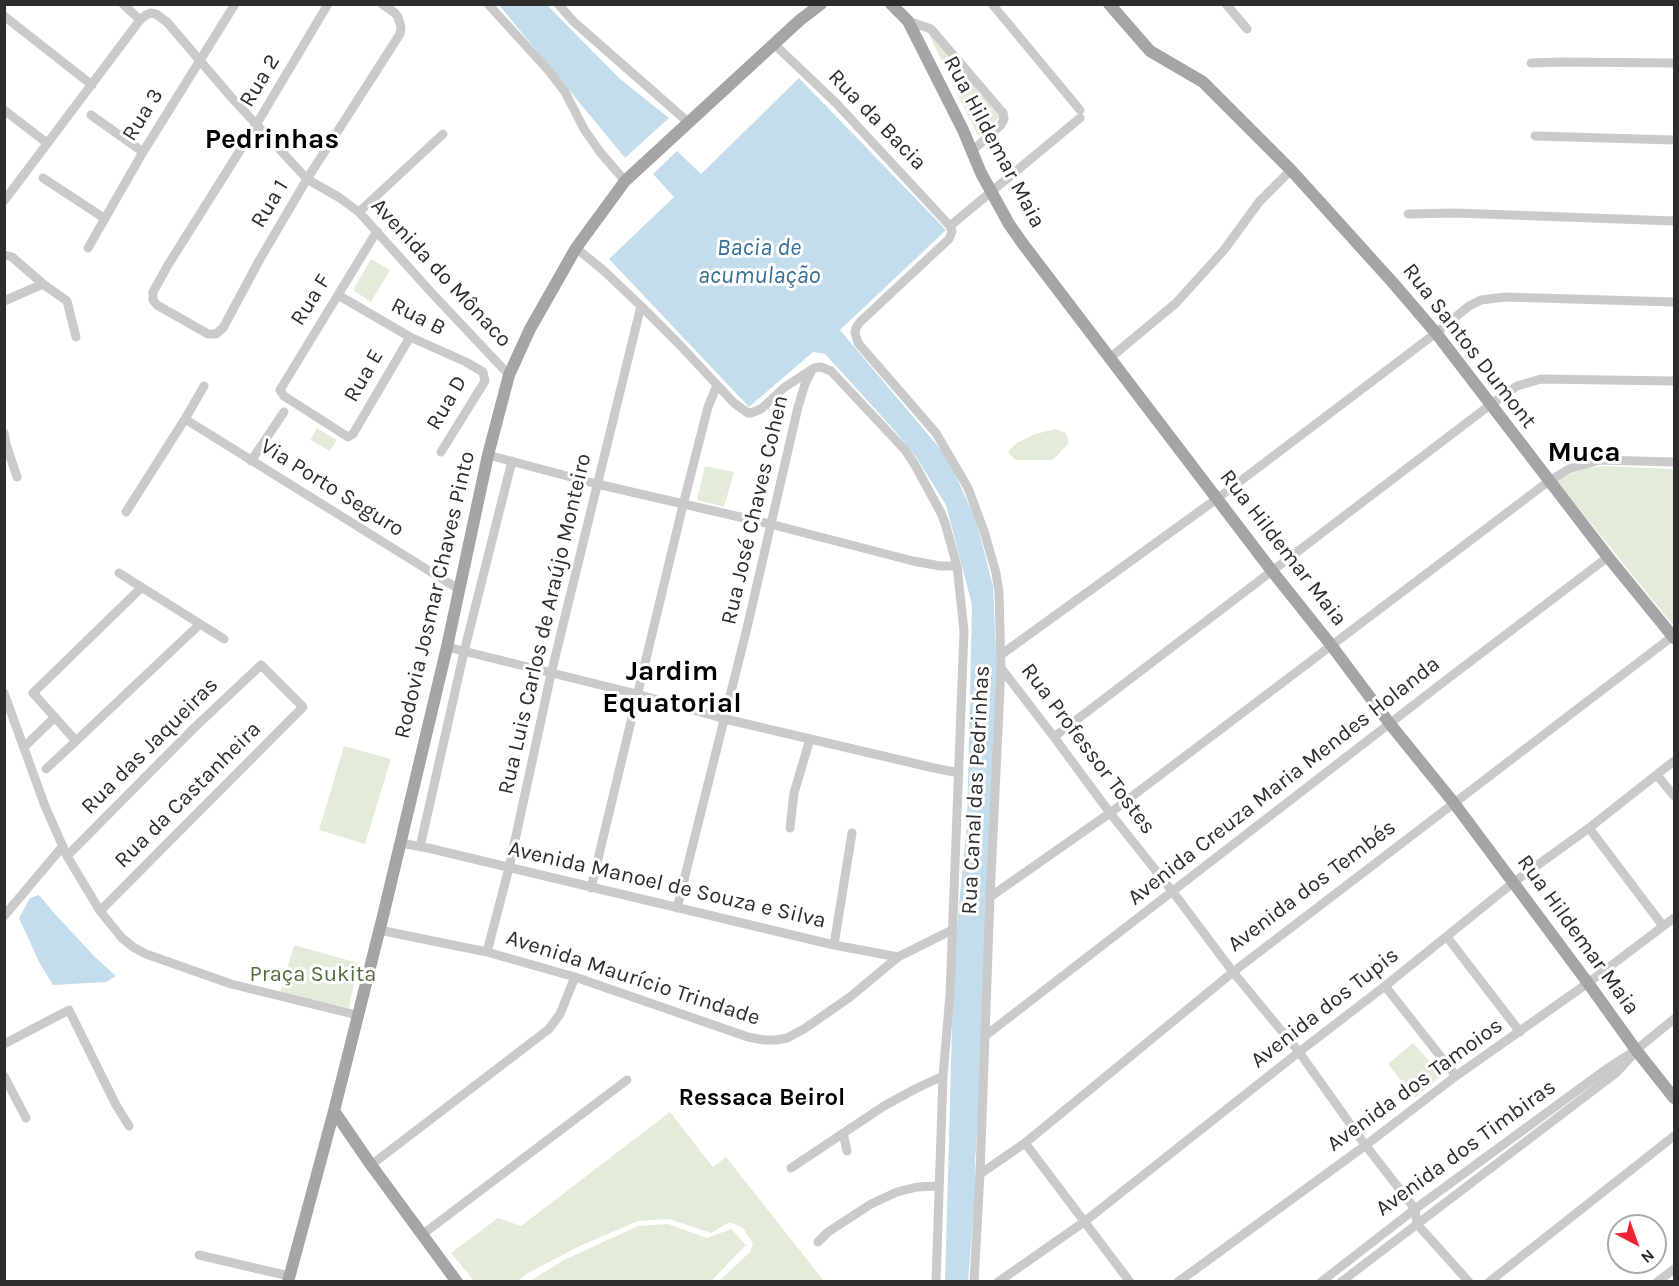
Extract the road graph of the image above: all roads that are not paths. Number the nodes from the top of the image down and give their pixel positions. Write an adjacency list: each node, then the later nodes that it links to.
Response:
1 (123, 4): 16 (street)
2 (235, 4): 20 (street, Rua 3)
3 (328, 4): 27 (street, Rua 2)
4 (382, 4): 36 (street, Rua 1)
5 (488, 4): 37 (street)
6 (558, 4): 26 (street)
7 (813, 4): 15 (main road, Rodovia Josmar Chaves Pinto)
8 (821, 4): 15 (main road, Rodovia Josmar Chaves Pinto)
9 (891, 4): 17 (main road, Rua Hildemar Maia)
10 (901, 4): 17 (main road)
11 (992, 4): 38 (street)
12 (1109, 4): 34 (main road, Rua Santos Dumont)
13 (1226, 4): 18 (street)
14 (4, 16): 23 (street)
15 (805, 16): 19 (main road, Rodovia Josmar Chaves Pinto)
16 (140, 20): 20 (street, Avenida do Mônaco); 23 (street)
17 (908, 21): 32 (main road, Rua Hildemar Maia); 32 (street)
18 (1247, 29)
19 (774, 44): 26 (main road, Rodovia Josmar Chaves Pinto); 44 (street, Rua da Bacia)
20 (201, 61): 27 (street, Avenida do Mônaco); 33 (street, Rua 3)
21 (1531, 63): 22 (street)
22 (1674, 63)
23 (92, 85): 31 (street)
24 (4, 110): 31 (street)
25 (91, 115): 33 (street)
26 (688, 122): 37 (main road, Rodovia Josmar Chaves Pinto)
27 (256, 125): 36 (street, Avenida do Mônaco); 55 (street, Rua 2)
28 (443, 134): 40 (street)
29 (1535, 136): 30 (street)
30 (1674, 140)
31 (47, 143): 39 (street)
32 (972, 151): 38 (main road, Rua Hildemar Maia)
33 (143, 152): 42 (street, Rua 3)
34 (1291, 170): 54 (main road, Rua Santos Dumont); 58 (street)
35 (43, 178): 42 (street)
36 (308, 180): 40 (street, Avenida do Mônaco); 55 (street, Rua 1)
37 (624, 181): 47 (main road, Rodovia Josmar Chaves Pinto)
38 (992, 192): 44 (street); 58 (main road, Rua Hildemar Maia)
39 (4, 201)
40 (359, 212): 45 (street, Avenida do Mônaco)
41 (1408, 214): 43 (street)
42 (104, 218): 46 (street, Rua 3)
43 (1674, 221)
44 (950, 225): 94 (street, Rua Canal das Pedrinhas)
45 (376, 231): 50 (street, Rua F); 61 (street, Avenida do Mônaco)
46 (87, 248)
47 (576, 248): 53 (street); 61 (main road, Rodovia Josmar Chaves Pinto)
48 (4, 255): 49 (street)
49 (43, 284): 51 (street); 56 (street)
50 (338, 295): 57 (street, Rua B); 69 (street, Rua F)
51 (4, 301)
52 (1674, 302): 54 (street)
53 (641, 306): 64 (street); 77 (street, Rua Luis Carlos de Araújo Monteiro)
54 (1436, 333): 65 (main road, Rua Santos Dumont); 78 (street)
55 (216, 334)
56 (76, 337)
57 (410, 338): 60 (street, Rua B); 69 (street, Rua E)
58 (1110, 358): 78 (main road, Rua Hildemar Maia)
59 (814, 368): 64 (street); 81 (street, Rua José Chaves Cohen); 83 (street, Rua Canal das Pedrinhas)
60 (483, 372): 70 (street, Rua D)
61 (509, 375): 71 (main road, Rodovia Josmar Chaves Pinto)
62 (1674, 381): 65 (street)
63 (204, 386): 67 (street)
64 (717, 386): 79 (street)
65 (1490, 405): 76 (main road, Rua Santos Dumont); 84 (street)
66 (284, 412): 72 (street)
67 (185, 419): 72 (street, Via Porto Seguro); 80 (street)
68 (4, 433): 75 (street)
69 (353, 434)
70 (441, 452)
71 (488, 455): 73 (street); 87 (main road, Rodovia Josmar Chaves Pinto)
72 (252, 461): 87 (street, Via Porto Seguro)
73 (512, 461): 77 (street); 93 (street)
74 (1674, 462): 76 (street)
75 (16, 477)
76 (1549, 481): 82 (main road, Rua Santos Dumont); 91 (street)
77 (597, 484): 79 (street); 97 (street, Rua Luis Carlos de Araújo Monteiro)
78 (1218, 498): 84 (main road, Rua Hildemar Maia); 94 (street)
79 (683, 505): 81 (street); 99 (street)
80 (126, 512)
81 (770, 524): 83 (street); 101 (street, Rua José Chaves Cohen)
82 (1608, 557): 89 (main road, Rua Santos Dumont); 102 (street, Avenida Creuza Maria Mendes Holanda)
83 (957, 566): 109 (street, Rua Canal das Pedrinhas)
84 (1272, 571): 91 (main road, Rua Hildemar Maia); 103 (street)
85 (119, 573): 86 (street)
86 (141, 588): 88 (street); 100 (street)
87 (460, 590): 92 (main road, Rodovia Josmar Chaves Pinto)
88 (200, 624): 90 (street); 105 (street)
89 (1674, 636): 112 (street, Avenida dos Tembés)
90 (224, 639)
91 (1331, 645): 102 (main road, Rua Hildemar Maia); 113 (street)
92 (447, 647): 93 (street); 117 (main road, Rodovia Josmar Chaves Pinto)
93 (464, 652): 97 (street); 119 (street)
94 (1002, 654): 96 (street, Rua Canal das Pedrinhas)
95 (261, 665): 120 (street, Rua das Jaqueiras); 127 (street, Rua da Castanheira)
96 (1002, 668): 103 (street, Rua Professor Tostes); 125 (street, Rua Canal das Pedrinhas)
97 (551, 674): 99 (street); 121 (street, Rua Luis Carlos de Araújo Monteiro)
98 (4, 693): 106 (street)
99 (637, 694): 101 (street); 123 (street)
100 (55, 717): 105 (street); 106 (street)
101 (725, 719): 104 (street); 126 (street, Rua José Chaves Cohen)
102 (1390, 724): 112 (main road, Rua Hildemar Maia); 124 (street, Avenida Creuza Maria Mendes Holanda)
103 (1054, 737): 113 (street, Rua Professor Tostes)
104 (810, 739): 109 (street); 114 (street)
105 (76, 741): 108 (street)
106 (24, 747): 118 (street)
107 (1674, 761): 110 (street, Avenida dos Tupis)
108 (46, 769)
109 (959, 772): 132 (street, Rua Canal das Pedrinhas)
110 (1658, 775): 111 (street); 115 (street, Avenida dos Tupis)
111 (1674, 796)
112 (1454, 802): 122 (main road, Rua Hildemar Maia); 137 (street, Avenida dos Tembés)
113 (1110, 813): 124 (street, Rua Professor Tostes); 125 (street)
114 (790, 828)
115 (1589, 828): 122 (street, Avenida dos Tupis); 130 (street)
116 (852, 833): 134 (street)
117 (400, 843): 119 (street, Avenida Manoel de Souza e Silva); 131 (main road, Rodovia Josmar Chaves Pinto)
118 (63, 846): 120 (street); 128 (street)
119 (424, 847): 121 (street, Avenida Manoel de Souza e Silva)
120 (67, 855): 127 (street)
121 (509, 868): 123 (street, Avenida Manoel de Souza e Silva); 135 (street, Rua Luis Carlos de Araújo Monteiro)
122 (1514, 882): 133 (street, Avenida dos Tupis); 139 (main road, Rua Hildemar Maia)
123 (591, 888): 126 (street, Avenida Manoel de Souza e Silva)
124 (1173, 892): 137 (street, Rua Professor Tostes); 144 (street, Avenida Creuza Maria Mendes Holanda)
125 (990, 897): 144 (street, Rua Canal das Pedrinhas)
126 (677, 908): 134 (street, Avenida Manoel de Souza e Silva)
127 (100, 911): 141 (street)
128 (4, 916)
129 (1674, 918): 130 (street, Avenida dos Tamoios)
130 (1663, 926): 139 (street, Avenida dos Tamoios)
131 (379, 930): 135 (street, Avenida Maurício Trindade); 141 (main road, Rodovia Josmar Chaves Pinto)
132 (952, 930): 136 (street, Avenida Maurício Trindade); 149 (street, Rua Canal das Pedrinhas)
133 (1446, 937): 140 (street, Avenida dos Tupis); 143 (street)
134 (834, 945): 136 (street, Avenida Manoel de Souza e Silva)
135 (487, 952): 138 (street, Avenida Maurício Trindade)
136 (898, 957): 138 (street, Avenida Maurício Trindade)
137 (1233, 972): 147 (street, Rua Professor Tostes); 158 (street, Avenida dos Tembés)
138 (575, 977): 161 (street)
139 (1588, 983): 143 (street, Avenida dos Tamoios); 146 (main road, Rua Hildemar Maia)
140 (1385, 987): 147 (street, Avenida dos Tupis); 150 (street)
141 (357, 1015): 153 (main road, Rodovia Josmar Chaves Pinto)
142 (1674, 1019): 146 (street, Avenida dos Timbiras)
143 (1520, 1032): 150 (street, Avenida dos Tamoios)
144 (985, 1036): 163 (street, Rua Canal das Pedrinhas)
145 (4, 1044): 155 (street)
146 (1636, 1050): 152 (main road, Rua Hildemar Maia); 165 (street, Avenida dos Timbiras); 167 (street, Avenida dos Timbiras)
147 (1299, 1052): 159 (street, Rua Professor Tostes); 166 (street, Avenida dos Tupis)
148 (4, 1076): 154 (street)
149 (943, 1076): 156 (street); 164 (street, Rua Canal das Pedrinhas)
150 (1456, 1076): 159 (street, Avenida dos Tamoios)
151 (627, 1080): 168 (street)
152 (1674, 1098)
153 (334, 1111): 161 (main road); 172 (main road, Rodovia Josmar Chaves Pinto)
154 (26, 1118)
155 (129, 1126)
156 (843, 1133): 160 (street); 162 (street)
157 (1674, 1136): 182 (street)
158 (1025, 1143): 163 (street, Avenida dos Tembés); 166 (street)
159 (1366, 1145): 165 (street, Rua Professor Tostes); 178 (street, Avenida dos Tamoios)
160 (848, 1152)
161 (371, 1165): 168 (main road)
162 (791, 1168)
163 (980, 1174): 175 (street, Rua Canal das Pedrinhas)
164 (939, 1186): 169 (street); 174 (street, Rua Canal das Pedrinhas)
165 (1415, 1209): 167 (street, Rua Professor Tostes); 179 (street, Avenida dos Timbiras)
166 (1084, 1222): 176 (street, Avenida dos Tupis); 177 (street)
167 (1417, 1224): 180 (street, Avenida dos Timbiras); 181 (street)
168 (423, 1234): 173 (main road)
169 (818, 1242)
170 (199, 1256): 172 (street)
171 (1674, 1269): 183 (street)
172 (288, 1279)
173 (457, 1281)
174 (936, 1281)
175 (974, 1281)
176 (998, 1281)
177 (1130, 1281)
178 (1178, 1281)
179 (1321, 1281)
180 (1341, 1281)
181 (1469, 1281)
182 (1489, 1281)
183 (1657, 1281)

